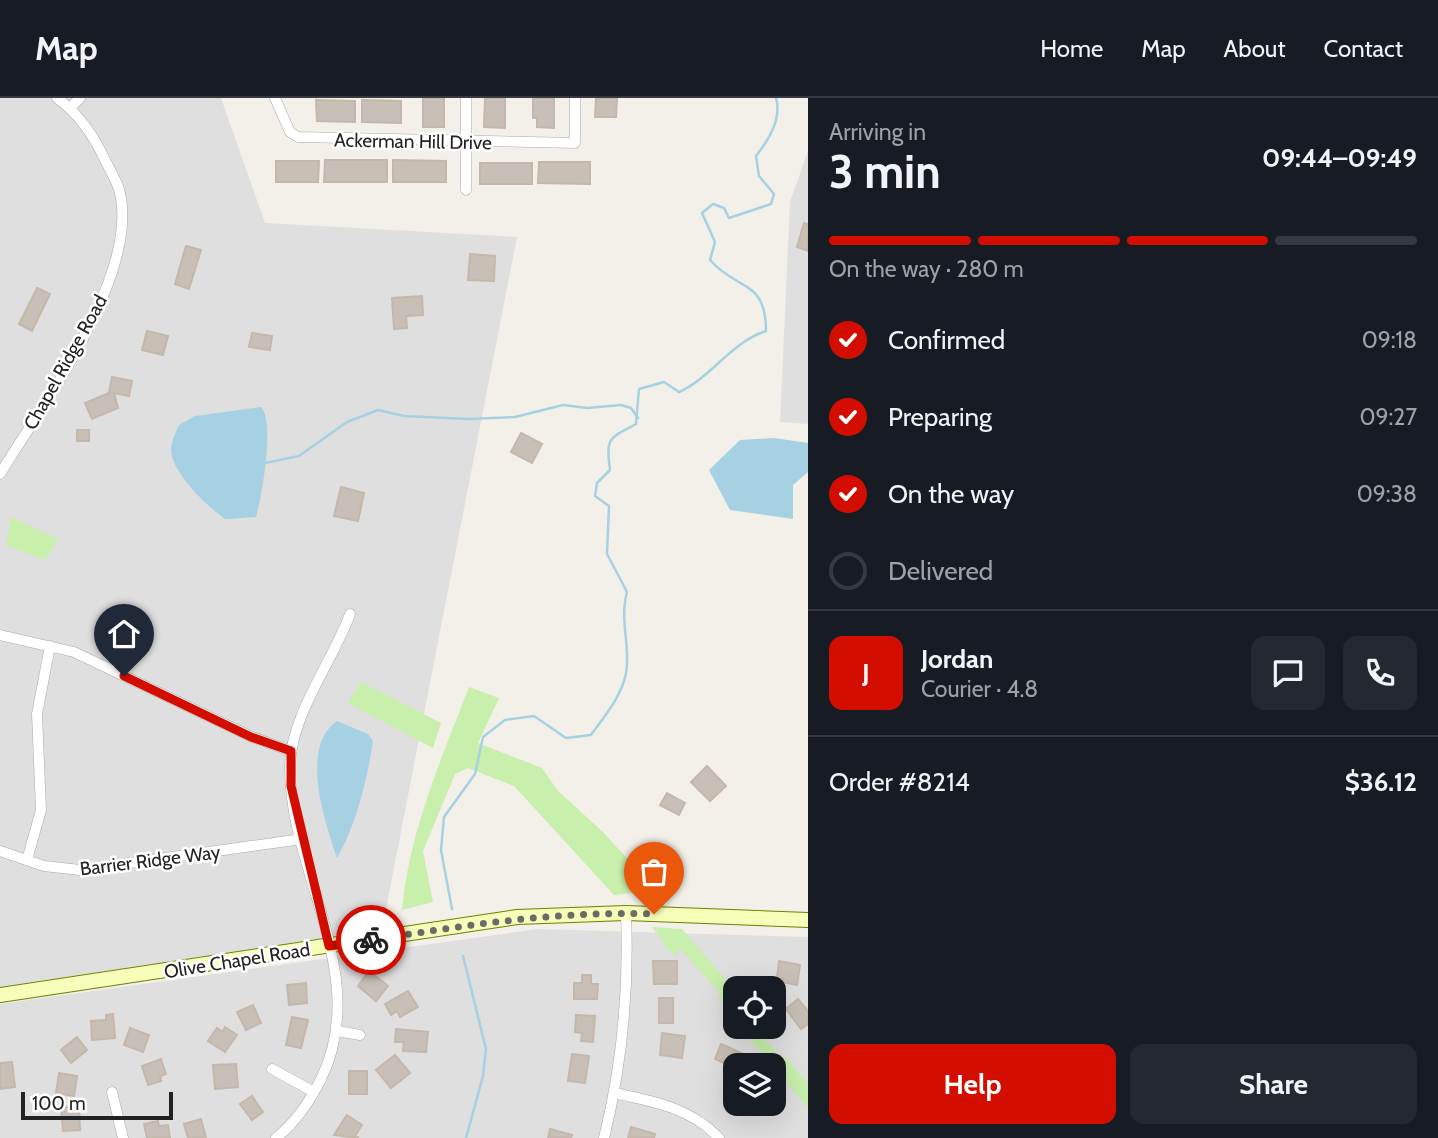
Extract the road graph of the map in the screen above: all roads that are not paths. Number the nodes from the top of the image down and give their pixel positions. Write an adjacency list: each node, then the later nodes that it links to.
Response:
1 (57, 98): 6 (street, Chapel Ridge Road)
2 (80, 98): 6 (street)
3 (275, 98): 7 (street, Ackerman Hill Drive)
4 (466, 98): 7 (street)
5 (575, 98): 7 (street, Ackerman Hill Drive)
6 (70, 108): 9 (street, Chapel Ridge Road)
7 (466, 141): 8 (street)
8 (466, 190)
9 (0, 474)
10 (351, 614): 13 (street)
11 (0, 635): 12 (street)
12 (50, 646): 13 (street); 16 (street)
13 (291, 751): 14 (street)
14 (302, 839): 16 (street, Barrier Ridge Way); 19 (street)
15 (0, 851): 16 (street, Barrier Ridge Way)
16 (27, 860)
17 (626, 913): 18 (main road, Olive Chapel Road); 19 (main road, Olive Chapel Road); 26 (street)
18 (808, 919)
19 (329, 946): 20 (main road, Olive Chapel Road); 21 (street)
20 (0, 995)
21 (338, 1031): 22 (street); 25 (street)
22 (360, 1035)
23 (272, 1069): 25 (street)
24 (112, 1092): 27 (street)
25 (314, 1092): 28 (street)
26 (614, 1093): 29 (street); 30 (street)
27 (123, 1138)
28 (276, 1138)
29 (604, 1138)
30 (719, 1138)

